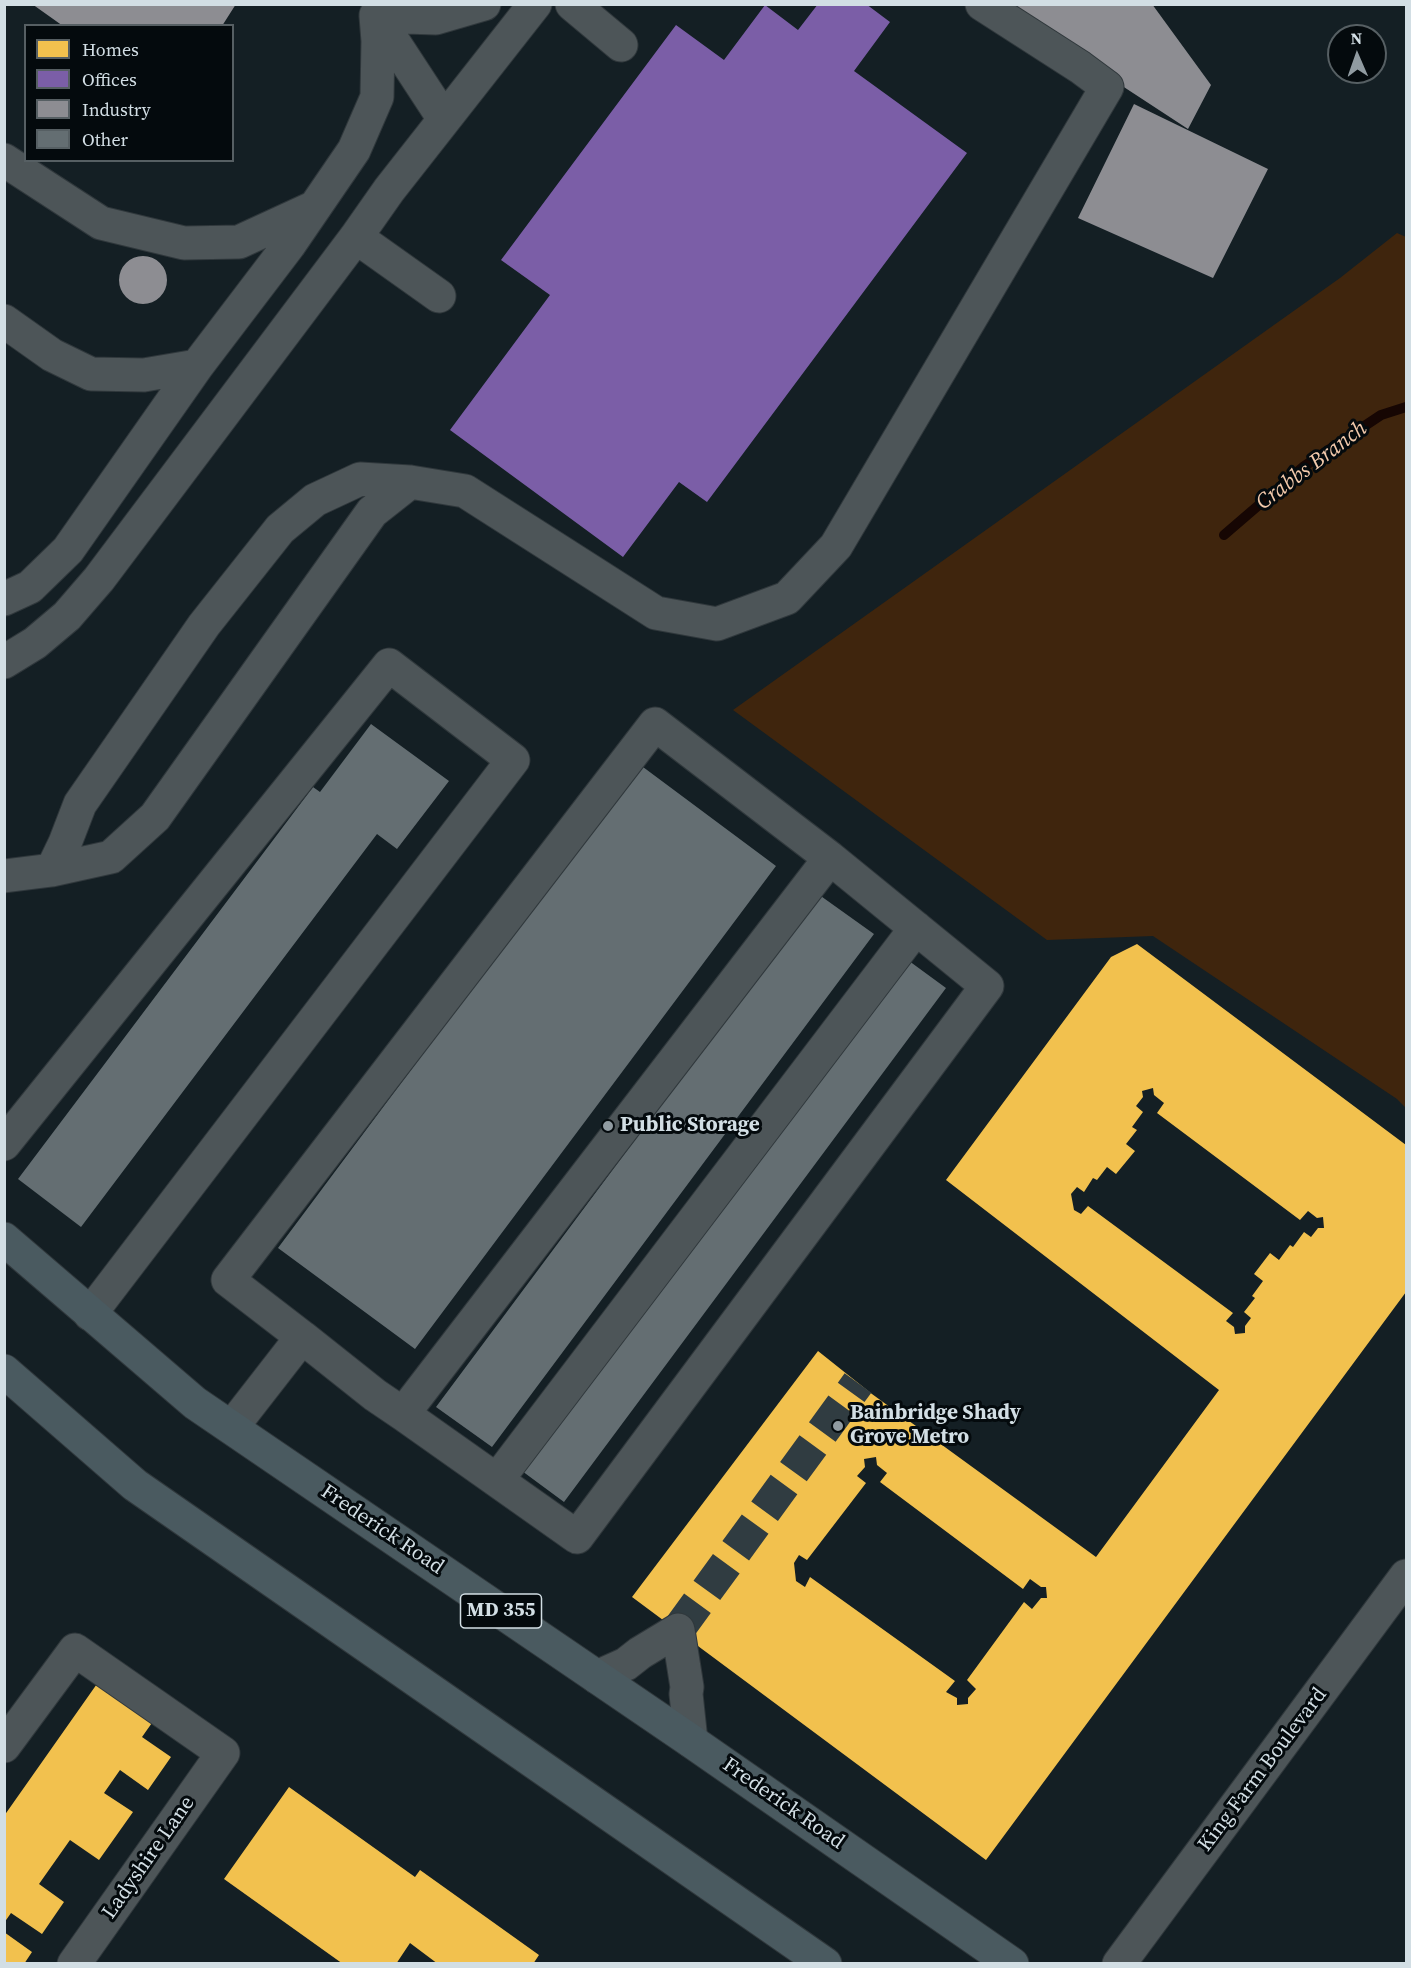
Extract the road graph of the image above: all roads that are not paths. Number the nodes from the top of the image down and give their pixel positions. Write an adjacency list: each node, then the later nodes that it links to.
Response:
1 (484, 4): 6 (street)
2 (515, 4): 7 (street)
3 (535, 4): 7 (street)
4 (572, 4): 8 (street)
5 (982, 4): 16 (street)
6 (372, 10): 9 (street); 11 (street)
7 (509, 37): 9 (street)
8 (621, 45)
9 (444, 119): 12 (street)
10 (4, 160): 11 (street)
11 (315, 207): 15 (street)
12 (356, 237): 13 (street); 18 (street)
13 (439, 296)
14 (4, 321): 15 (street)
15 (197, 366): 17 (street)
16 (410, 482): 20 (street); 20 (street)
17 (4, 599)
18 (4, 662)
19 (830, 858): 22 (street); 26 (street); 28 (street)
20 (52, 870): 21 (street)
21 (4, 876)
22 (916, 928): 30 (street); 30 (street)
23 (4, 1144): 25 (street)
24 (4, 1239): 25 (main road, Frederick Road / MD 355)
25 (90, 1314): 29 (main road, Frederick Road / MD 355)
26 (302, 1337): 28 (street); 29 (street)
27 (4, 1371): 36 (main road)
28 (403, 1414): 30 (street)
29 (232, 1427): 32 (main road, Frederick Road / MD 355)
30 (497, 1480)
31 (1407, 1576): 38 (street, King Farm Boulevard)
32 (597, 1677): 33 (main road, Frederick Road / MD 355); 33 (street)
33 (691, 1741): 37 (main road, Frederick Road / MD 355)
34 (4, 1746): 35 (street, Ladyshire Lane)
35 (74, 1964)
36 (825, 1964)
37 (1012, 1964)
38 (1119, 1964)

